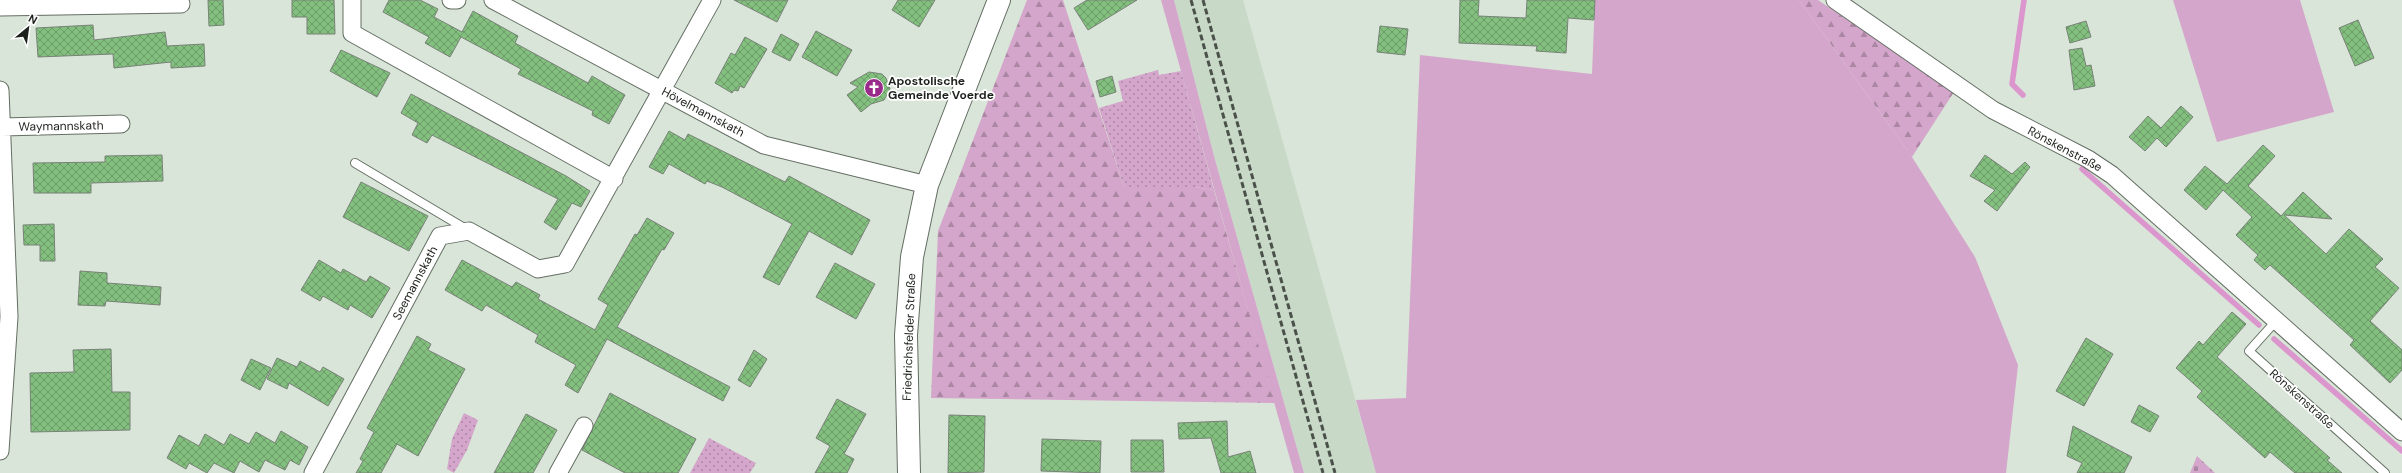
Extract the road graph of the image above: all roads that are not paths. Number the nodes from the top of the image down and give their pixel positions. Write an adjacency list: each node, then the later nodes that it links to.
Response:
1 (352, 0): 15 (street)
2 (451, 0): 3 (street)
3 (457, 0)
4 (493, 0): 11 (street, Hövelmannskath)
5 (712, 0): 11 (street)
6 (999, 0): 16 (main road, Friedrichsfelder Straße)
7 (1835, 0): 19 (street, Rönskenstraße)
8 (181, 4): 9 (street)
9 (0, 7)
10 (0, 90): 13 (street, Waymannskath)
11 (663, 91): 15 (street); 16 (street, Hövelmannskath)
12 (120, 124): 13 (street, Waymannskath)
13 (2, 127): 18 (street, Waymannskath)
14 (356, 163): 17 (lane)
15 (614, 179): 17 (street)
16 (927, 185): 25 (main road, Friedrichsfelder Straße)
17 (470, 231): 23 (street, Seemannskath)
18 (5, 317): 22 (street, Waymannskath)
19 (2276, 321): 21 (street, Rönskenstraße); 26 (lane, Rönskenstraße)
20 (584, 426): 24 (street)
21 (2402, 432)
22 (0, 451)
23 (313, 473)
24 (558, 473)
25 (909, 473)
26 (2385, 473)

